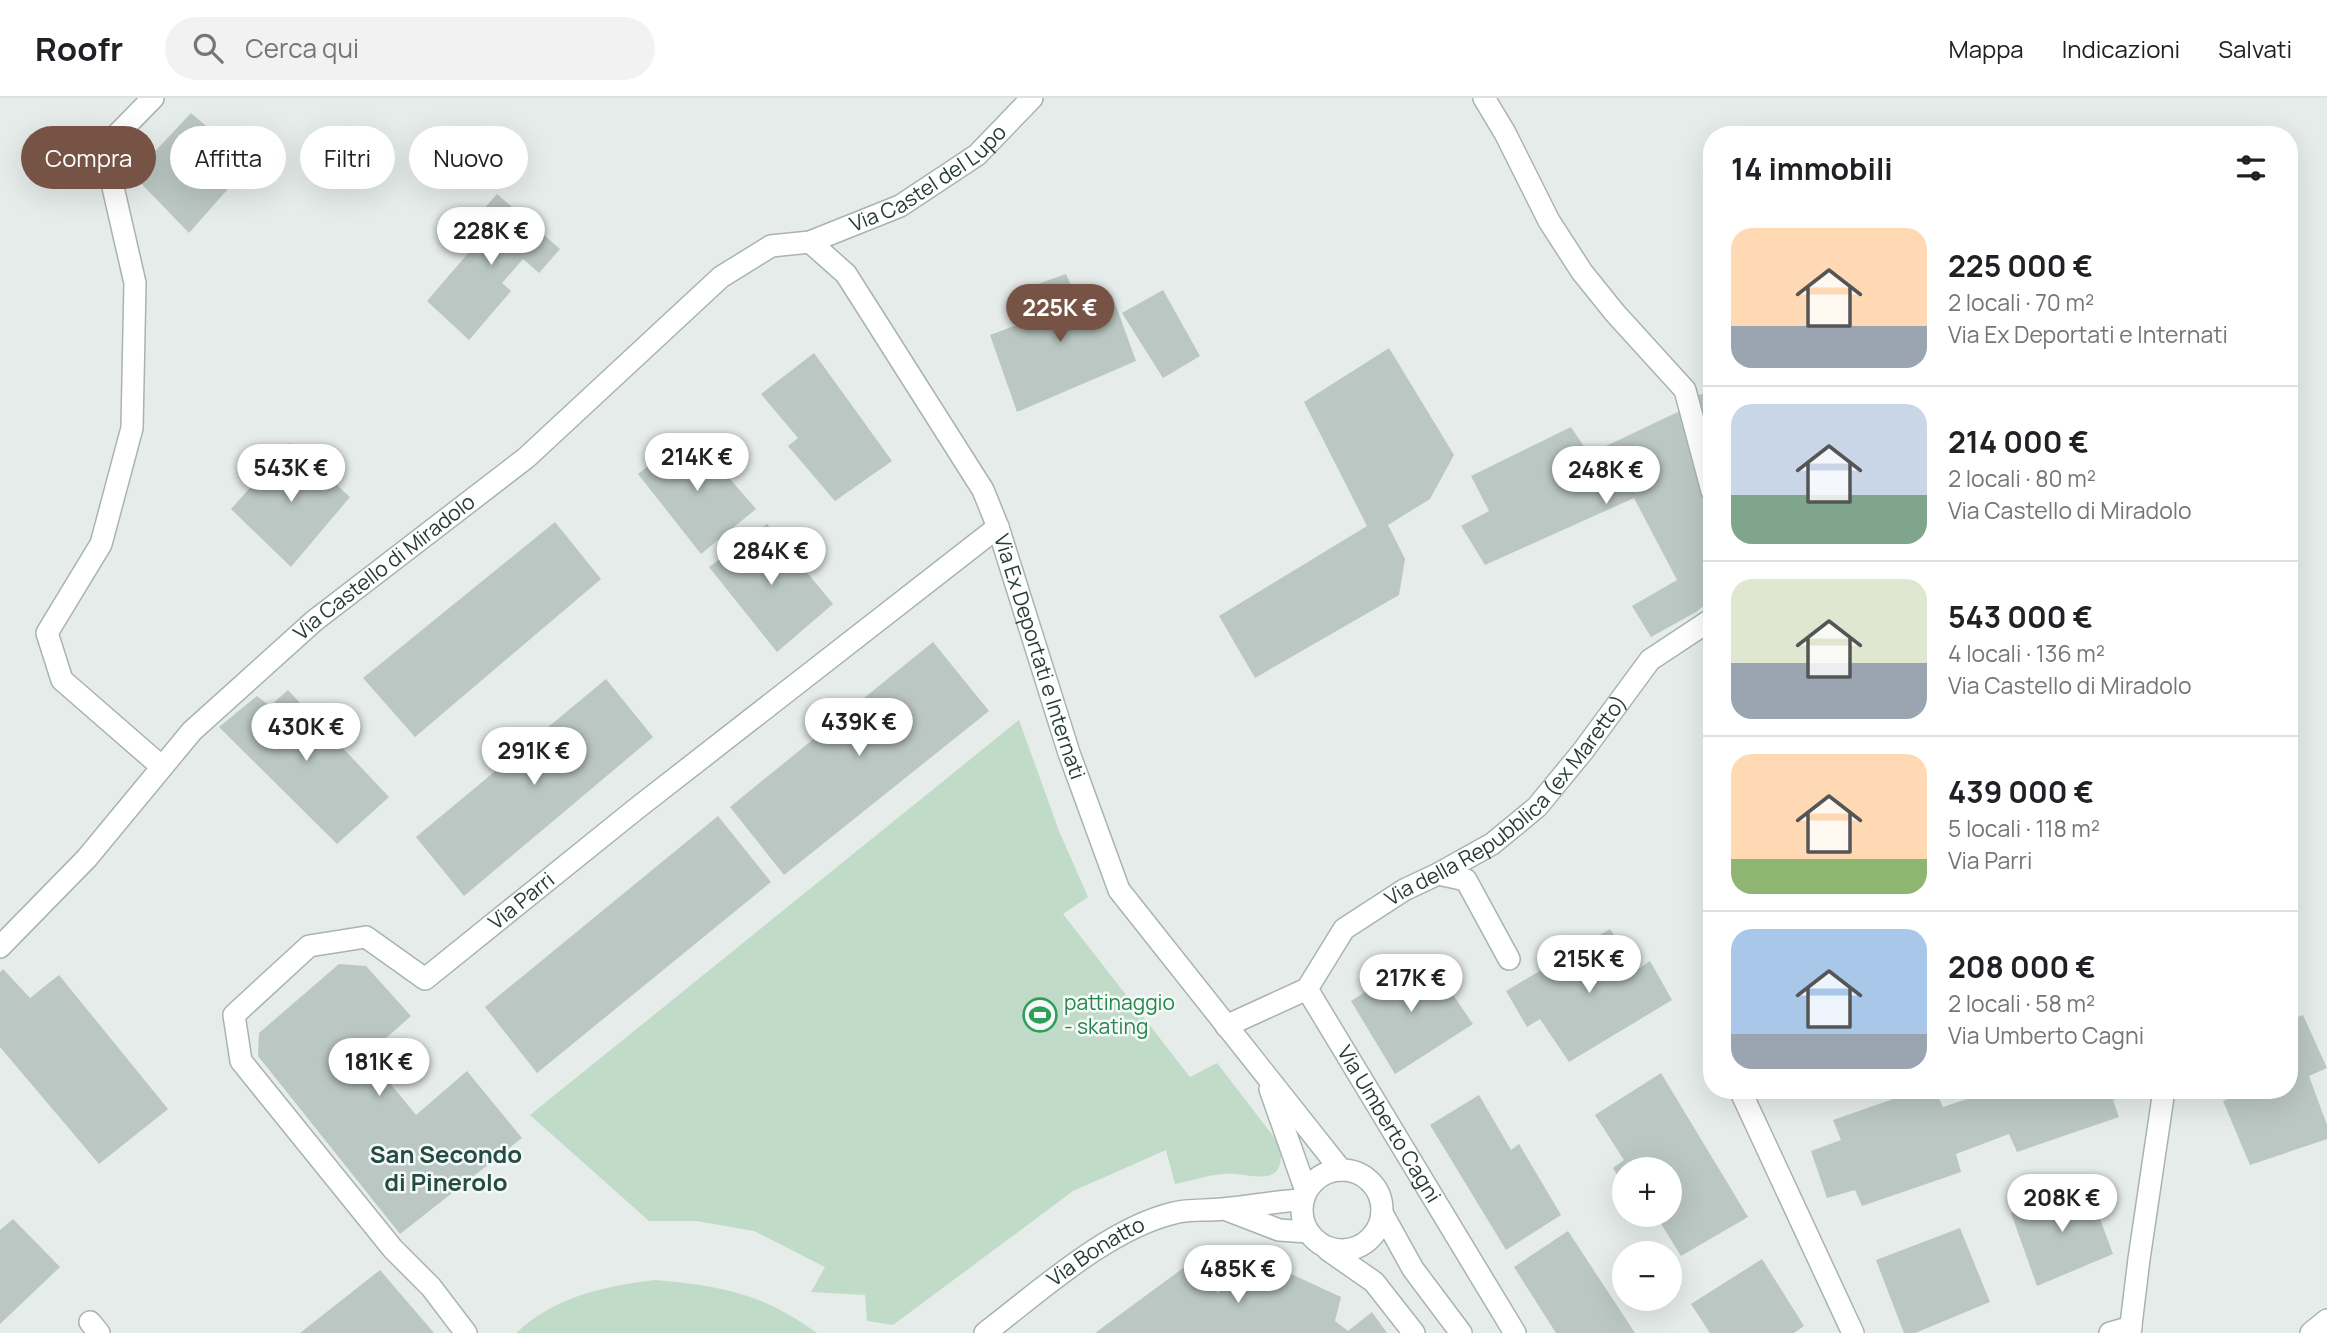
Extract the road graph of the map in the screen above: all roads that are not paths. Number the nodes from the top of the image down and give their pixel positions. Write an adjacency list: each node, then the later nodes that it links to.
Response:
1 (153, 98): 8 (street)
2 (1032, 98): 4 (street, Via Castel del Lupo)
3 (1484, 98): 5 (street)
4 (810, 242): 6 (street, Via Ex Deportati e Internati); 8 (street, Via Castello di Miradolo)
5 (1703, 457)
6 (998, 527): 13 (street, Via Ex Deportati e Internati); 24 (street, Via Parri)
7 (1703, 625): 9 (street, Via della Repubblica (ex Maretto))
8 (162, 767): 10 (street, Via Castello di Miradolo)
9 (1438, 874): 11 (street); 12 (street, Via della Repubblica (ex Maretto))
10 (0, 947)
11 (1509, 959)
12 (1307, 989): 13 (street); 28 (street, Via Umberto Cagni)
13 (1226, 1026): 14 (street, Via Ex Deportati e Internati)
14 (1263, 1071): 17 (street, Via Ex Deportati e Internati); 18 (street, Via Ex Deportati e Internati)
15 (1744, 1099): 29 (street)
16 (2163, 1099): 23 (street)
17 (1341, 1170): 18 (street); 20 (street)
18 (1304, 1195): 19 (street, Via Bonatto); 21 (street)
19 (1225, 1209): 21 (street, Via Bonatto); 25 (street, Via Bonatto)
20 (1382, 1213): 21 (street); 27 (street)
21 (1314, 1238): 26 (street)
22 (2327, 1320): 31 (street)
23 (2131, 1330): 30 (street)
24 (467, 1333)
25 (985, 1333)
26 (1414, 1333)
27 (1461, 1333)
28 (1515, 1333)
29 (1853, 1333)
30 (2110, 1333)
31 (2311, 1333)

